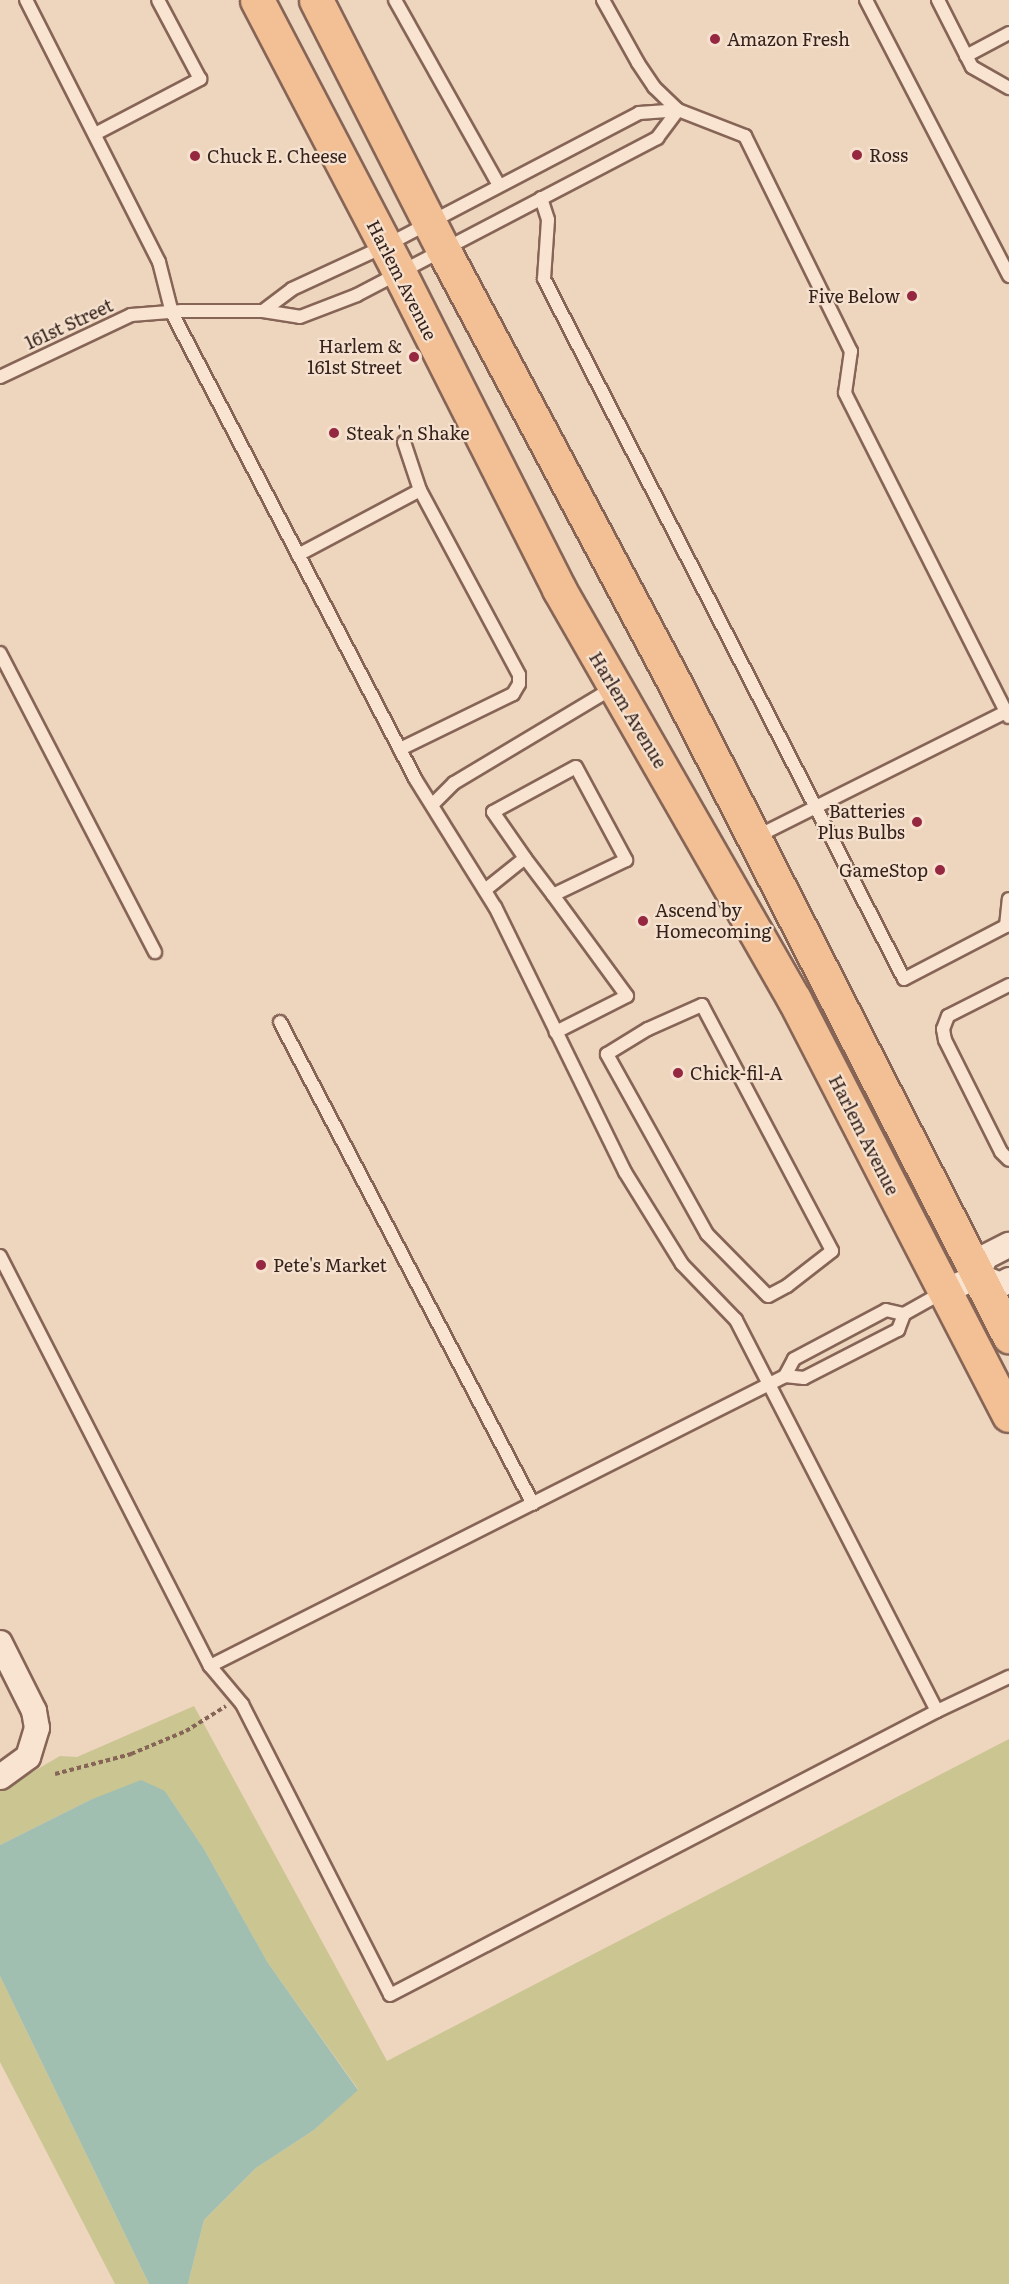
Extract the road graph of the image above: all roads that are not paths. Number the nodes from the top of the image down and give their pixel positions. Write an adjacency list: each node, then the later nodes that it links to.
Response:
1 (26, 0): 13 (lane)
2 (158, 0): 13 (lane)
3 (257, 0): 17 (main road, Harlem Avenue)
4 (316, 0): 16 (main road, Harlem Avenue)
5 (395, 0): 14 (lane)
6 (603, 0): 12 (lane)
7 (867, 0): 20 (lane)
8 (938, 0): 10 (lane)
9 (1009, 33): 10 (lane)
10 (966, 56): 11 (lane)
11 (1009, 88)
12 (678, 110): 14 (lane); 15 (lane, 161st Street); 29 (lane)
13 (95, 134): 22 (lane)
14 (499, 185): 16 (lane)
15 (541, 198): 18 (lane, 161st Street); 32 (lane)
16 (429, 223): 17 (lane); 18 (main road, Harlem Avenue)
17 (385, 246): 19 (main road, Harlem Avenue); 21 (lane)
18 (444, 251): 19 (lane, 161st Street); 33 (main road, Harlem Avenue)
19 (400, 274): 21 (lane, 161st Street); 28 (main road, Harlem Avenue)
20 (1009, 276)
21 (263, 311): 22 (lane, 161st Street)
22 (172, 313): 23 (lane, 161st Street); 26 (lane)
23 (0, 377)
24 (404, 441): 25 (lane)
25 (420, 490): 26 (lane); 30 (lane)
26 (298, 555): 30 (lane)
27 (0, 653): 38 (lane)
28 (614, 688): 31 (lane); 47 (main road, Harlem Avenue)
29 (1008, 715): 32 (lane)
30 (400, 749): 31 (lane)
31 (433, 804): 35 (lane)
32 (816, 807): 33 (lane); 37 (lane)
33 (753, 838): 46 (main road, Harlem Avenue)
34 (525, 858): 35 (lane); 36 (lane); 36 (lane)
35 (485, 890): 41 (lane)
36 (553, 896): 41 (lane)
37 (1009, 899)
38 (155, 952)
39 (1009, 985): 43 (lane)
40 (280, 1022): 53 (lane)
41 (555, 1032): 51 (lane)
42 (660, 1153): 42 (lane)
43 (1009, 1160)
44 (1009, 1245): 46 (street)
45 (0, 1256): 55 (lane)
46 (993, 1278): 47 (street); 49 (main road, Harlem Avenue)
47 (945, 1291): 48 (lane); 52 (main road, Harlem Avenue)
48 (904, 1314): 50 (lane); 50 (lane)
49 (1009, 1336)
50 (785, 1376): 51 (lane)
51 (769, 1384): 53 (lane); 57 (lane)
52 (1009, 1415)
53 (533, 1504): 55 (lane)
54 (0, 1643): 58 (street)
55 (210, 1666): 57 (lane)
56 (1009, 1677): 57 (lane)
57 (937, 1711)
58 (0, 1777)

